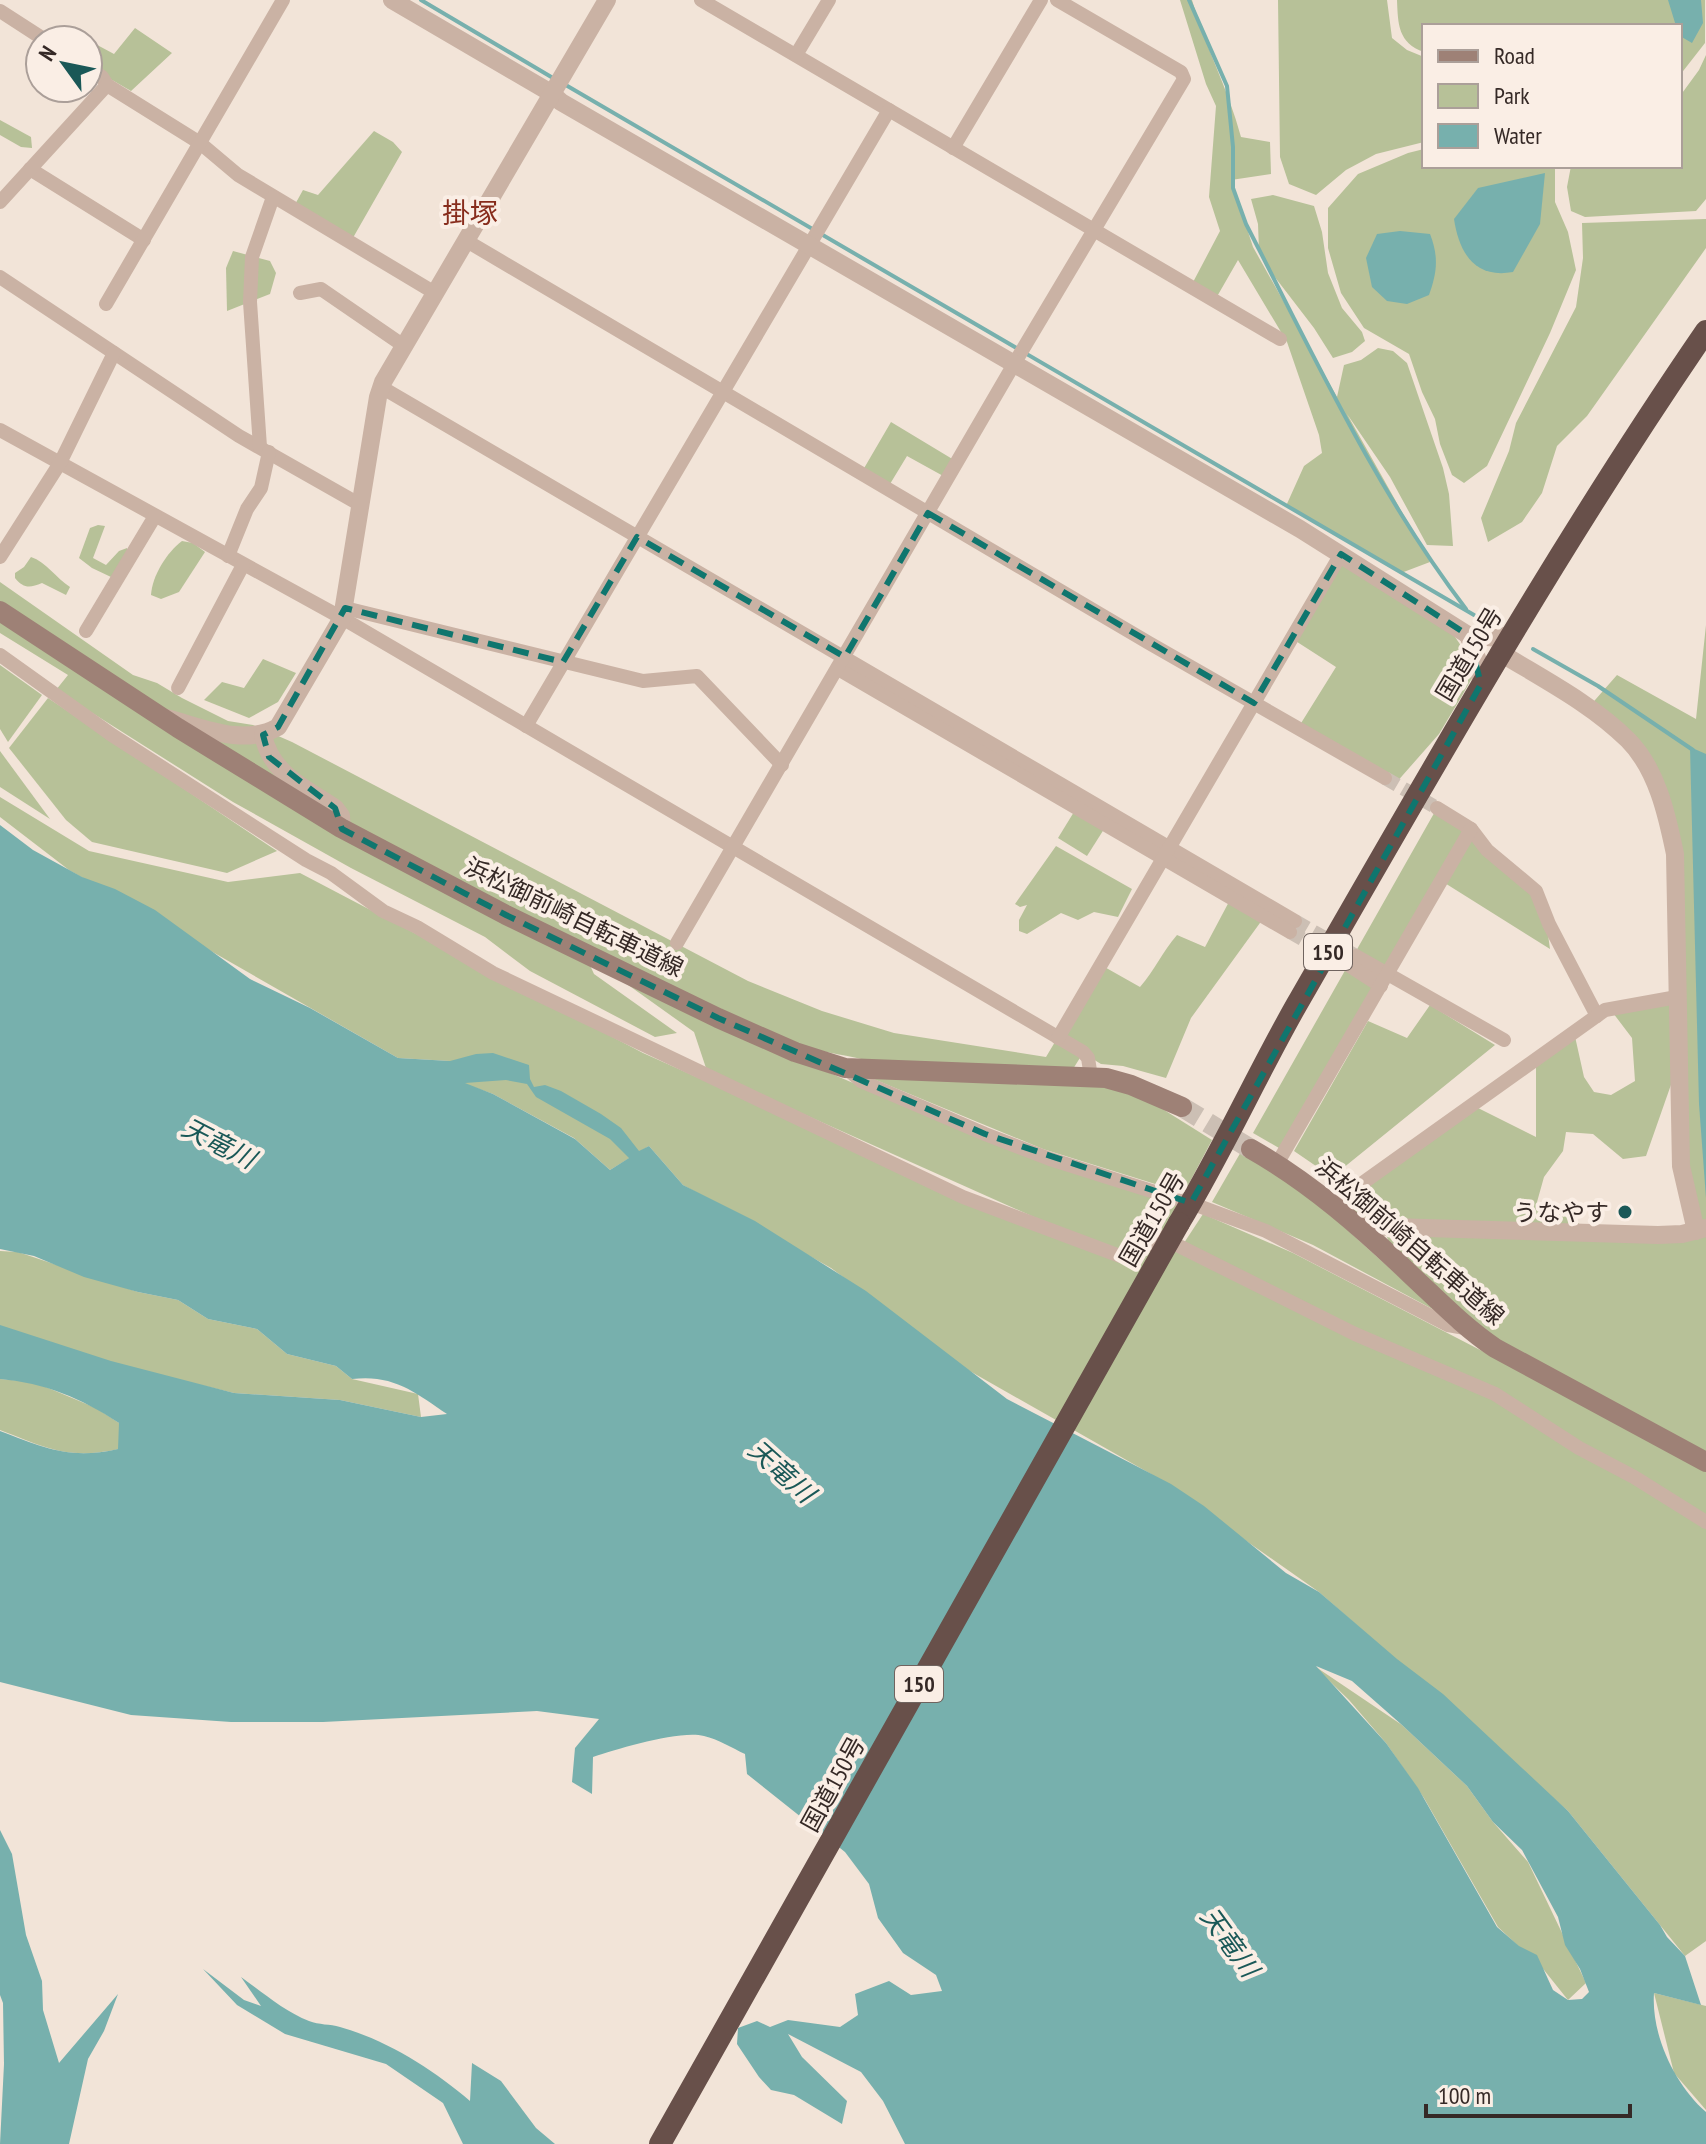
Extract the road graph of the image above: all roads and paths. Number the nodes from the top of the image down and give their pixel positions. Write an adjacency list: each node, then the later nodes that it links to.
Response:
1 (283, 0): 15 (street)
2 (392, 0): 13 (street)
3 (607, 0): 13 (street)
4 (701, 0): 10 (street)
5 (829, 0): 10 (street)
6 (1041, 0): 16 (street)
7 (1057, 0): 20 (street)
8 (0, 11): 9 (street)
9 (24, 26)
10 (796, 55): 14 (street)
11 (104, 80): 12 (street)
12 (107, 85): 15 (street); 17 (street)
13 (551, 93): 22 (street); 23 (street)
14 (889, 110): 16 (street); 23 (street)
15 (200, 143): 18 (street); 21 (street)
16 (953, 148): 20 (street)
17 (30, 169): 19 (street); 21 (street)
18 (273, 197): 26 (street); 36 (street)
19 (0, 202)
20 (1095, 230): 29 (street); 32 (street)
21 (144, 240): 27 (street)
22 (465, 240): 26 (street); 34 (street)
23 (810, 244): 32 (street); 34 (street)
24 (0, 277): 31 (street)
25 (300, 293): 30 (street)
26 (435, 293): 30 (street)
27 (106, 304)
28 (1706, 331): 50 (highway, 国道150号 / 150)
29 (1280, 339)
30 (404, 346): 33 (street)
31 (114, 353): 36 (street); 37 (street)
32 (1014, 364): 39 (street); 42 (street)
33 (381, 387): 38 (street); 41 (street)
34 (723, 391): 39 (street); 41 (street)
35 (0, 430): 37 (street)
36 (265, 450): 38 (street); 43 (street)
37 (60, 463): 40 (street); 44 (street)
38 (359, 504): 47 (street)
39 (928, 513): 53 (street); 56 (street)
40 (155, 516): 43 (street); 48 (street)
41 (637, 537): 52 (street); 53 (street)
42 (1341, 554): 49 (street); 56 (street)
43 (228, 556): 45 (street)
44 (0, 557)
45 (243, 565): 47 (street); 55 (street)
46 (0, 611): 57 (main road, 浜松御前崎自転車道線)
47 (343, 613): 52 (street); 58 (street); 59 (street)
48 (86, 631)
49 (1468, 635): 50 (street); 54 (street)
50 (1505, 643): 54 (highway, 国道150号 / 150); 71 (street)
51 (0, 655): 86 (street)
52 (563, 662): 58 (street); 60 (street)
53 (841, 663): 60 (street); 66 (street)
54 (1481, 684): 81 (highway, 国道150号 / 150)
55 (178, 688)
56 (1254, 703): 61 (street); 66 (street)
57 (160, 716): 59 (street); 63 (main road, 浜松御前崎自転車道線)
58 (526, 726): 65 (street)
59 (263, 735): 63 (street)
60 (782, 765): 65 (street)
61 (1385, 778)
62 (1437, 808): 64 (street)
63 (342, 829): 75 (main road, 浜松御前崎自転車道線)
64 (1471, 829): 70 (street); 72 (street)
65 (734, 848): 68 (street); 73 (street)
66 (1166, 853): 67 (street); 73 (street)
67 (1293, 926)
68 (677, 943)
69 (1353, 961): 70 (street)
70 (1384, 980): 74 (street); 79 (street)
71 (1677, 997): 72 (street); 83 (street)
72 (1597, 1016): 80 (street)
73 (1058, 1038): 76 (street)
74 (1504, 1040)
75 (845, 1068): 76 (main road, 浜松御前崎自転車道線); 81 (street)
76 (1091, 1077): 77 (main road, 浜松御前崎自転車道線)
77 (1182, 1107)
78 (1251, 1149): 79 (main road, 浜松御前崎自転車道線)
79 (1277, 1164): 80 (main road, 浜松御前崎自転車道線)
80 (1330, 1202): 82 (main road, 浜松御前崎自転車道線)
81 (1191, 1203): 84 (street); 87 (highway, 国道150号 / 150, bridge)
82 (1358, 1226): 83 (street); 84 (main road, 浜松御前崎自転車道線)
83 (1701, 1229)
84 (1465, 1328): 85 (main road, 浜松御前崎自転車道線)
85 (1706, 1462)
86 (1706, 1522)
87 (660, 2144)

